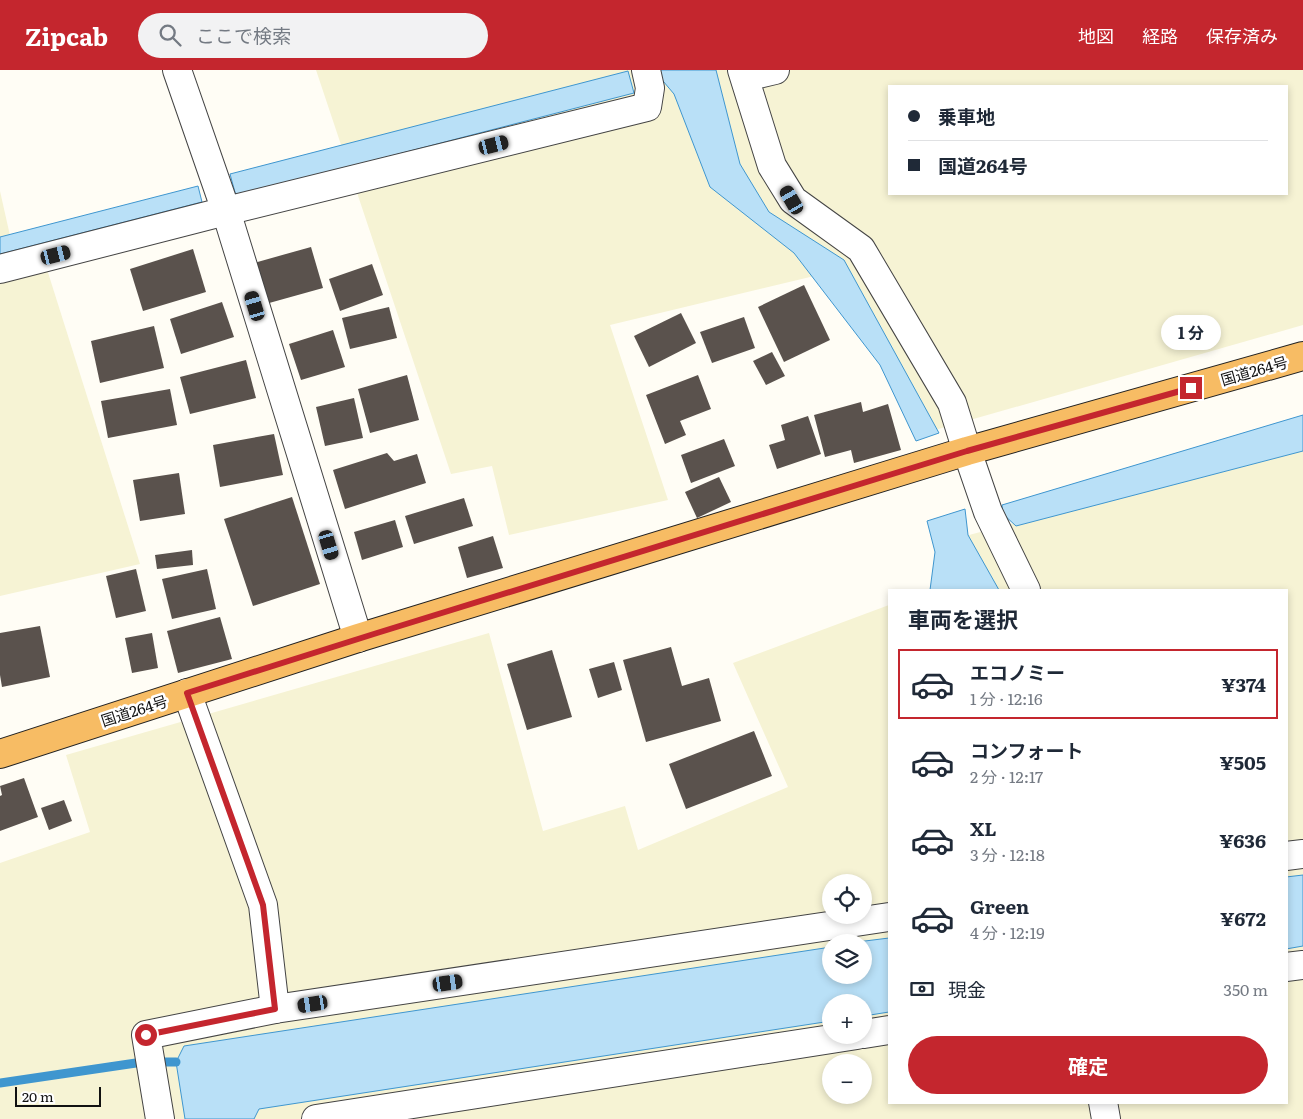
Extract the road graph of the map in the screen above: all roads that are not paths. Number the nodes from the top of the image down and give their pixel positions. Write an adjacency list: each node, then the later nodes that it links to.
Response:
1 (177, 70): 5 (street)
2 (646, 70): 5 (street)
3 (775, 70): 4 (street)
4 (744, 74): 8 (street)
5 (226, 211): 6 (street); 10 (street)
6 (0, 270)
7 (1303, 356): 8 (highway, 国道264号)
8 (967, 451): 9 (street); 10 (highway, 国道264号)
9 (1026, 589)
10 (358, 638): 11 (highway, 国道264号)
11 (187, 693): 12 (highway, 国道264号); 18 (street)
12 (0, 754)
13 (1303, 854): 14 (street)
14 (1288, 856)
15 (888, 917): 18 (street)
16 (1303, 965): 17 (street)
17 (1288, 968)
18 (275, 1009): 23 (street)
19 (888, 1030): 20 (street)
20 (872, 1033)
21 (822, 1040): 24 (street)
22 (1103, 1104): 25 (street)
23 (160, 1119)
24 (316, 1119)
25 (1106, 1119)

